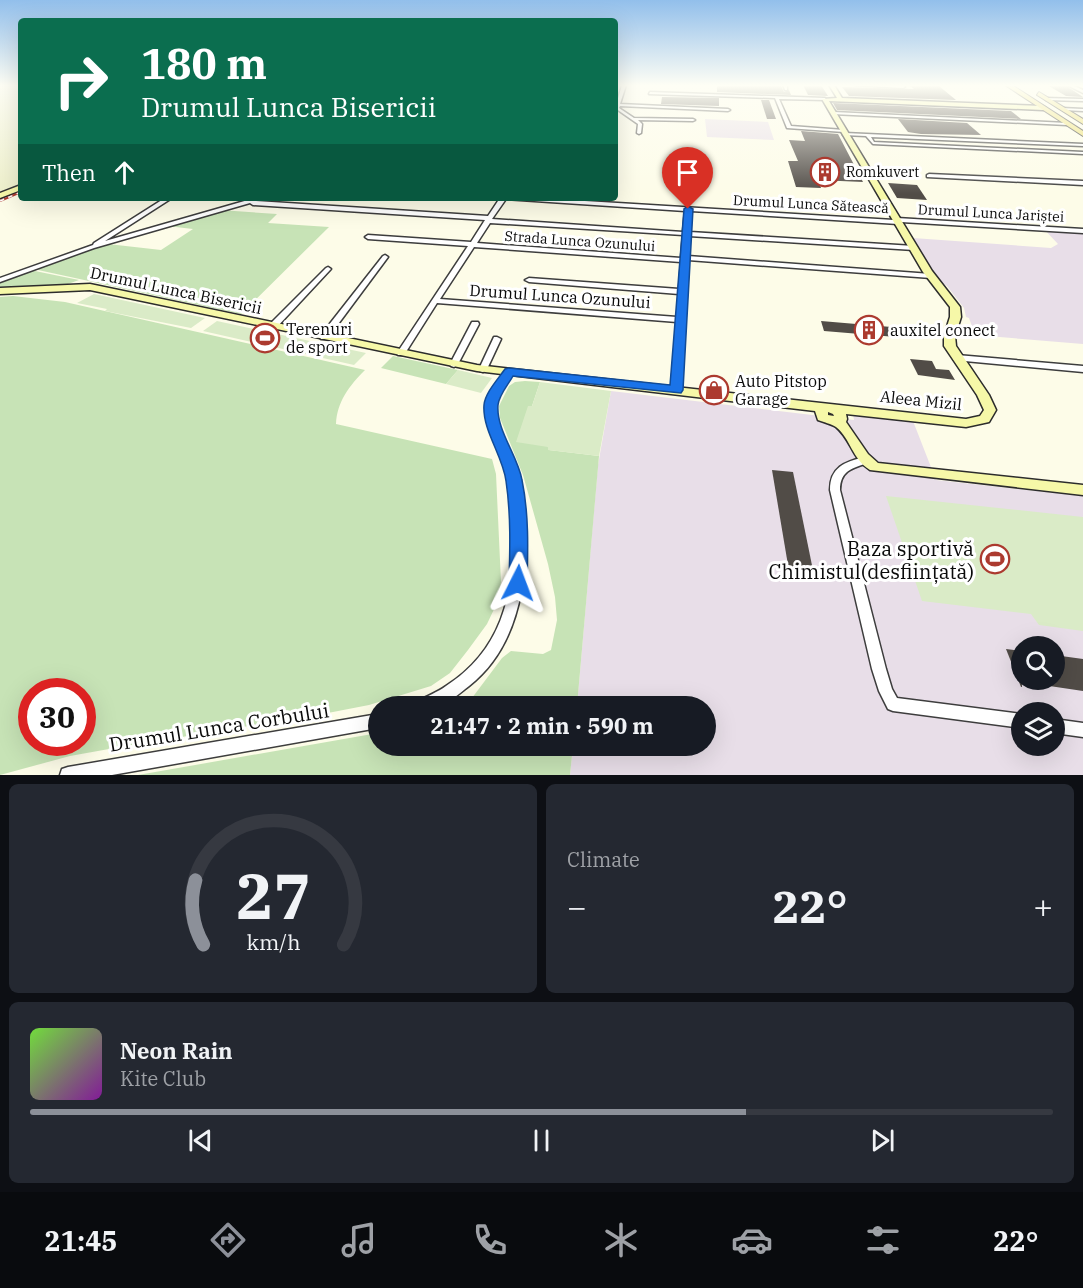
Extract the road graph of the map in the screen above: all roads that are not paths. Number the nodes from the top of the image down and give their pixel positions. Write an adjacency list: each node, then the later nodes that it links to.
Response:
1 (636, 121): 8 (street)
2 (786, 121): 7 (street)
3 (838, 121): 7 (street, Aleea Mizil)
4 (1007, 121): 6 (street)
5 (1063, 121): 6 (main road)
6 (1067, 124): 9 (main road)
7 (844, 132): 10 (street); 27 (street, Aleea Mizil)
8 (639, 133)
9 (1083, 134)
10 (867, 135): 11 (street); 14 (street)
11 (962, 139): 12 (street); 14 (street)
12 (1015, 142): 13 (street); 15 (street)
13 (1083, 145)
14 (970, 148): 15 (street)
15 (1026, 150): 16 (street)
16 (1083, 153)
17 (929, 176): 18 (street)
18 (1083, 183)
19 (18, 188): 20 (street)
20 (0, 196)
21 (165, 201): 32 (street)
22 (243, 201): 26 (street); 32 (street)
23 (501, 201): 26 (street)
24 (557, 201): 25 (street, Drumul Lunca Sătească)
25 (688, 209): 27 (street, Drumul Lunca Sătească); 29 (street)
26 (489, 219): 29 (street); 31 (street)
27 (898, 221): 28 (street, Drumul Lunca Jariștei); 33 (street, Aleea Mizil)
28 (1083, 231)
29 (687, 234): 33 (street); 35 (street)
30 (368, 237): 31 (street, Strada Lunca Ozunului)
31 (473, 245): 35 (street, Strada Lunca Ozunului); 42 (street)
32 (92, 247): 38 (street)
33 (914, 248): 37 (street, Aleea Mizil)
34 (385, 257): 46 (street)
35 (685, 259): 37 (street, Strada Lunca Ozunului); 41 (street)
36 (328, 269): 45 (street, Drumul Lunca Bisericii)
37 (931, 276): 49 (street, Aleea Mizil)
38 (0, 280)
39 (529, 280): 41 (street, Drumul Lunca Ozunului)
40 (0, 291): 45 (street, Drumul Lunca Bisericii)
41 (683, 292): 43 (street)
42 (436, 301): 43 (street, Drumul Lunca Ozunului); 48 (street)
43 (681, 320): 54 (street)
44 (475, 324): 50 (street)
45 (273, 327): 46 (street, Drumul Lunca Bisericii)
46 (324, 337): 48 (street, Drumul Lunca Bisericii)
47 (497, 339): 51 (street)
48 (401, 353): 50 (street, Drumul Lunca Bisericii)
49 (957, 358): 52 (street); 55 (street, Aleea Mizil)
50 (454, 364): 51 (street, Drumul Lunca Bisericii)
51 (483, 369): 53 (street, Drumul Lunca Bisericii)
52 (1083, 369)
53 (509, 372): 54 (street, Drumul Lunca Bisericii); 58 (street)
54 (676, 390): 55 (street)
55 (830, 414): 56 (street)
56 (864, 461): 57 (street); 59 (street)
57 (1083, 490)
58 (442, 696)
59 (1011, 720)
60 (368, 723): 63 (street, Drumul Lunca Corbului)
61 (1065, 728): 62 (street)
62 (1083, 730)
63 (68, 775)

